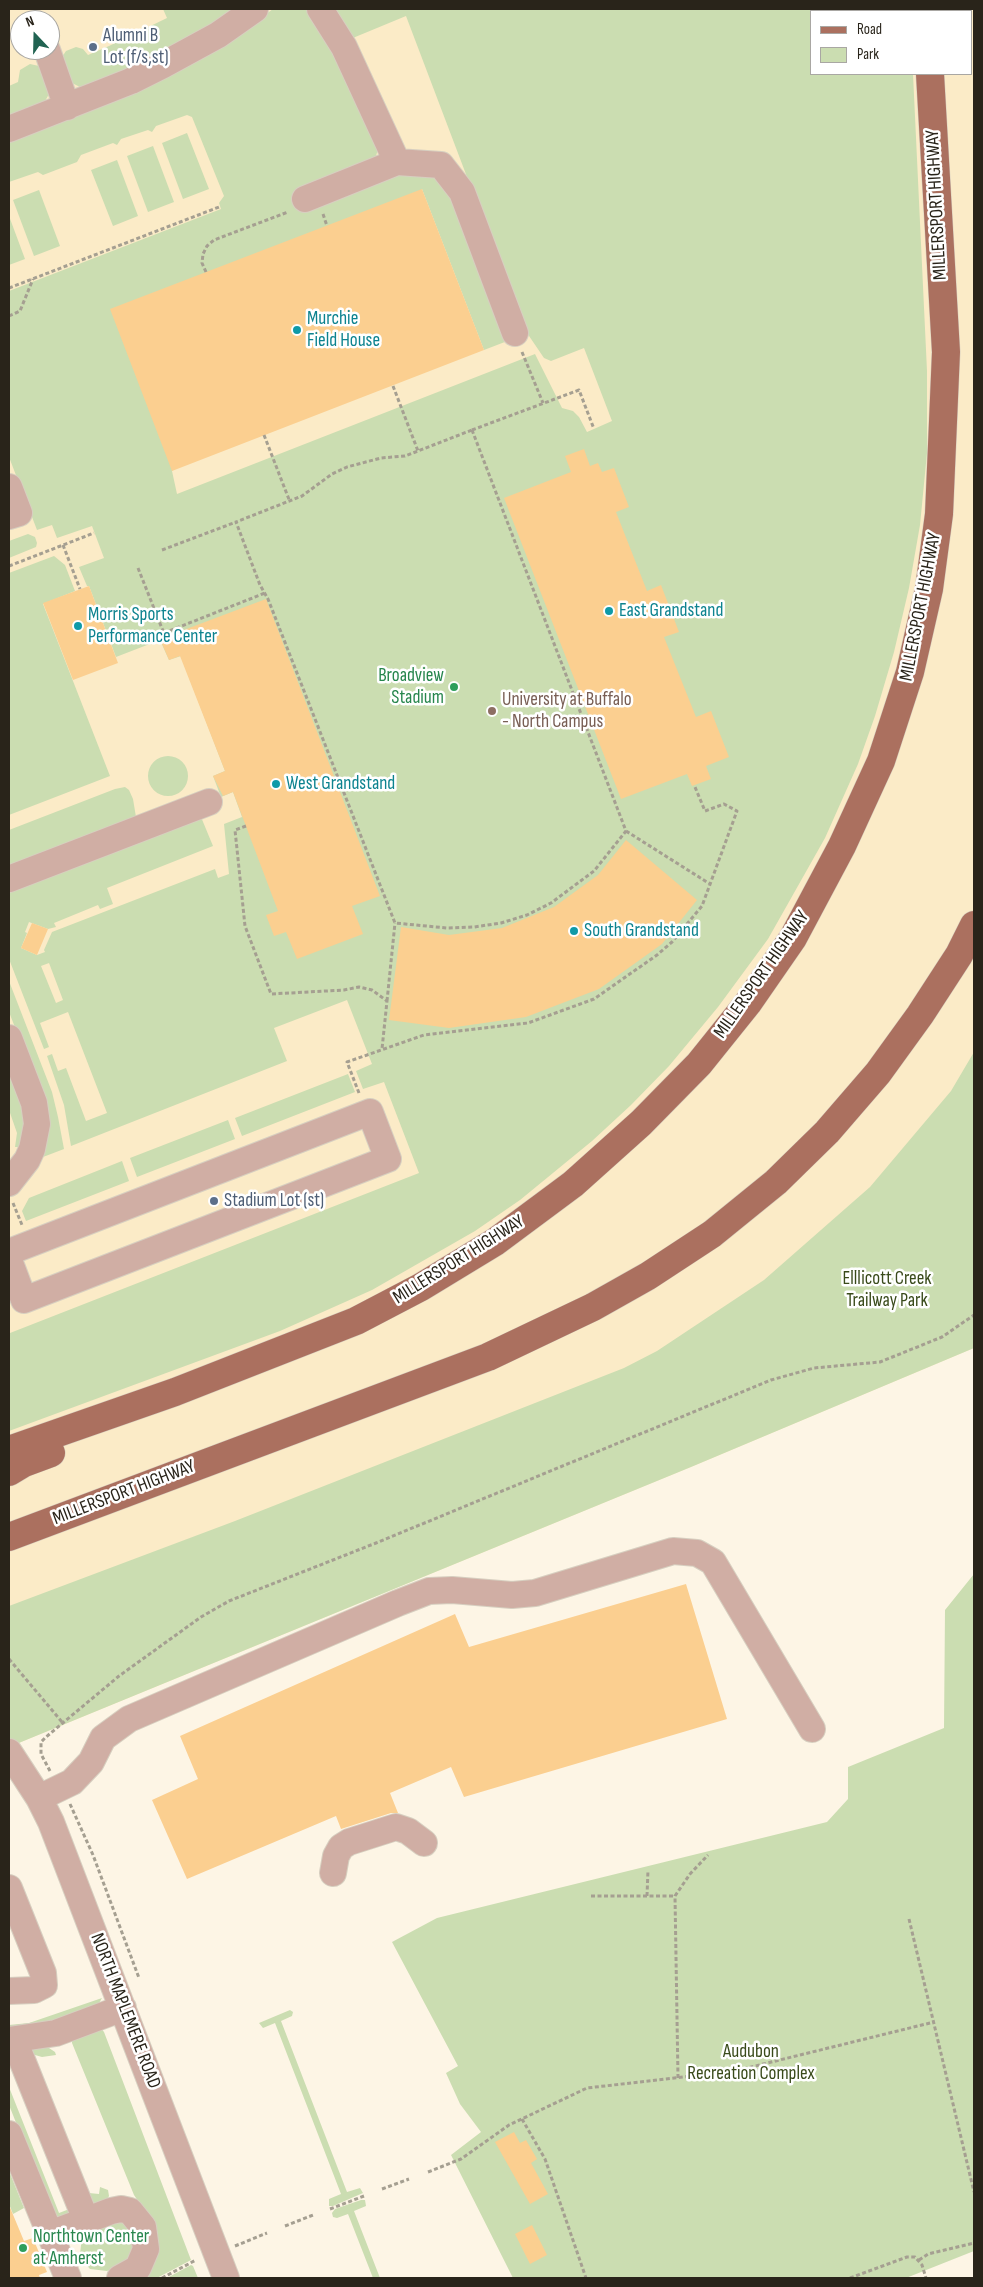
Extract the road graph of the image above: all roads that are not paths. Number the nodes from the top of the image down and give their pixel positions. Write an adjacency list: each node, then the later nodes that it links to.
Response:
1 (255, 9): 5 (street)
2 (320, 9): 7 (street)
3 (51, 60): 5 (street)
4 (930, 75): 19 (main road, MILLERSPORT HIGHWAY)
5 (67, 107): 6 (street)
6 (9, 129)
7 (397, 162): 8 (street); 9 (street)
8 (305, 199)
9 (515, 332)
10 (9, 487): 11 (street)
11 (9, 516)
12 (209, 802): 13 (street)
13 (9, 879)
14 (974, 925): 22 (main road, MILLERSPORT HIGHWAY)
15 (9, 1038): 16 (street)
16 (9, 1183)
17 (9, 1252): 18 (street)
18 (9, 1260)
19 (175, 1392): 20 (main road, MILLERSPORT HIGHWAY); 21 (main road)
20 (9, 1450)
21 (9, 1472)
22 (9, 1537)
23 (812, 1729): 25 (street)
24 (9, 1752): 25 (street, NORTH MAPLEMERE ROAD)
25 (39, 1798): 30 (street, NORTH MAPLEMERE ROAD)
26 (424, 1843): 27 (street)
27 (333, 1873)
28 (9, 1888): 29 (street)
29 (9, 1991)
30 (124, 2008): 31 (street); 37 (street, NORTH MAPLEMERE ROAD)
31 (11, 2040): 33 (street)
32 (9, 2134): 34 (street)
33 (86, 2220): 34 (street); 36 (street)
34 (50, 2234): 35 (street)
35 (68, 2278)
36 (120, 2278)
37 (226, 2278)

